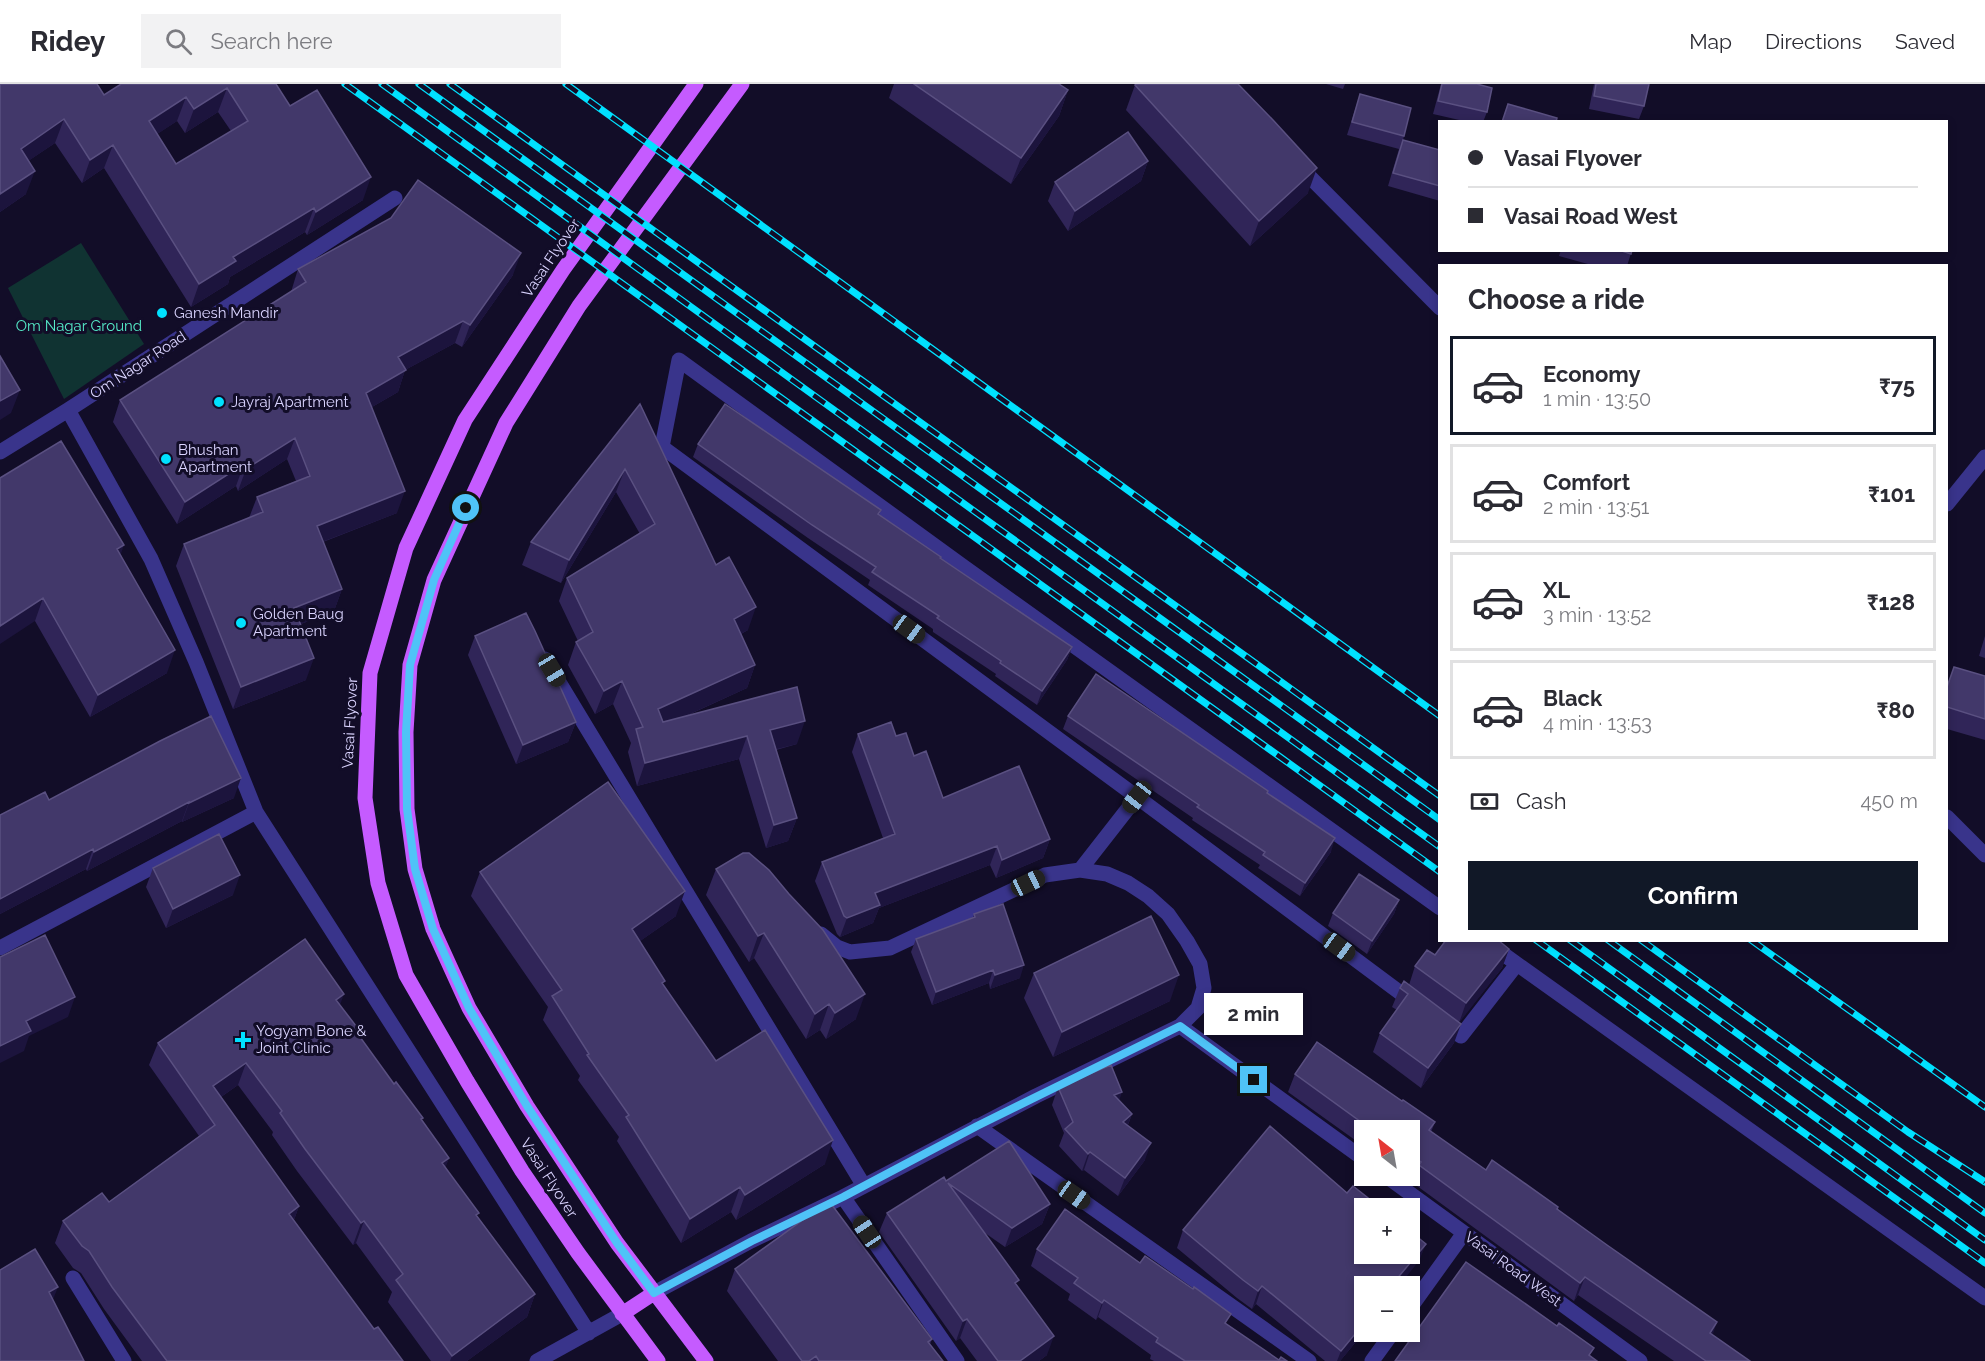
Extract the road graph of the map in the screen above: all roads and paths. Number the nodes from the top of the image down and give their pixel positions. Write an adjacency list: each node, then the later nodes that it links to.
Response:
1 (696, 84): 32 (main road, Vasai Flyover)
2 (742, 84): 29 (main road, Vasai Flyover)
3 (1291, 158): 5 (street)
4 (395, 198): 6 (street, Om Nagar Road)
5 (1438, 306)
6 (68, 410): 7 (street, Om Nagar Road); 12 (street)
7 (0, 452)
8 (1985, 457): 9 (street)
9 (1948, 503)
10 (540, 651): 24 (street)
11 (1137, 797): 15 (street); 16 (street); 20 (street)
12 (256, 812): 19 (street); 33 (street)
13 (1948, 818): 14 (street)
14 (1985, 855)
15 (1080, 870): 17 (street); 21 (street)
16 (1438, 907)
17 (821, 934)
18 (1487, 942): 20 (street)
19 (0, 948)
20 (1517, 964): 31 (street)
21 (1180, 1026): 22 (street); 23 (street)
22 (977, 1126): 24 (street); 40 (street)
23 (1354, 1153)
24 (864, 1186): 26 (street)
25 (1400, 1186): 27 (street, Vasai Road West)
26 (843, 1197): 29 (street); 39 (street)
27 (1464, 1233): 30 (street); 42 (street, Vasai Road West)
28 (74, 1278): 35 (street)
29 (654, 1293): 32 (main road); 38 (main road, Vasai Flyover)
30 (1420, 1294)
31 (1985, 1298)
32 (622, 1314): 33 (street); 37 (main road, Vasai Flyover)
33 (589, 1333): 36 (street)
34 (1386, 1342): 41 (street)
35 (124, 1361)
36 (537, 1361)
37 (658, 1361)
38 (706, 1361)
39 (957, 1361)
40 (1309, 1361)
41 (1372, 1361)
42 (1640, 1361)

